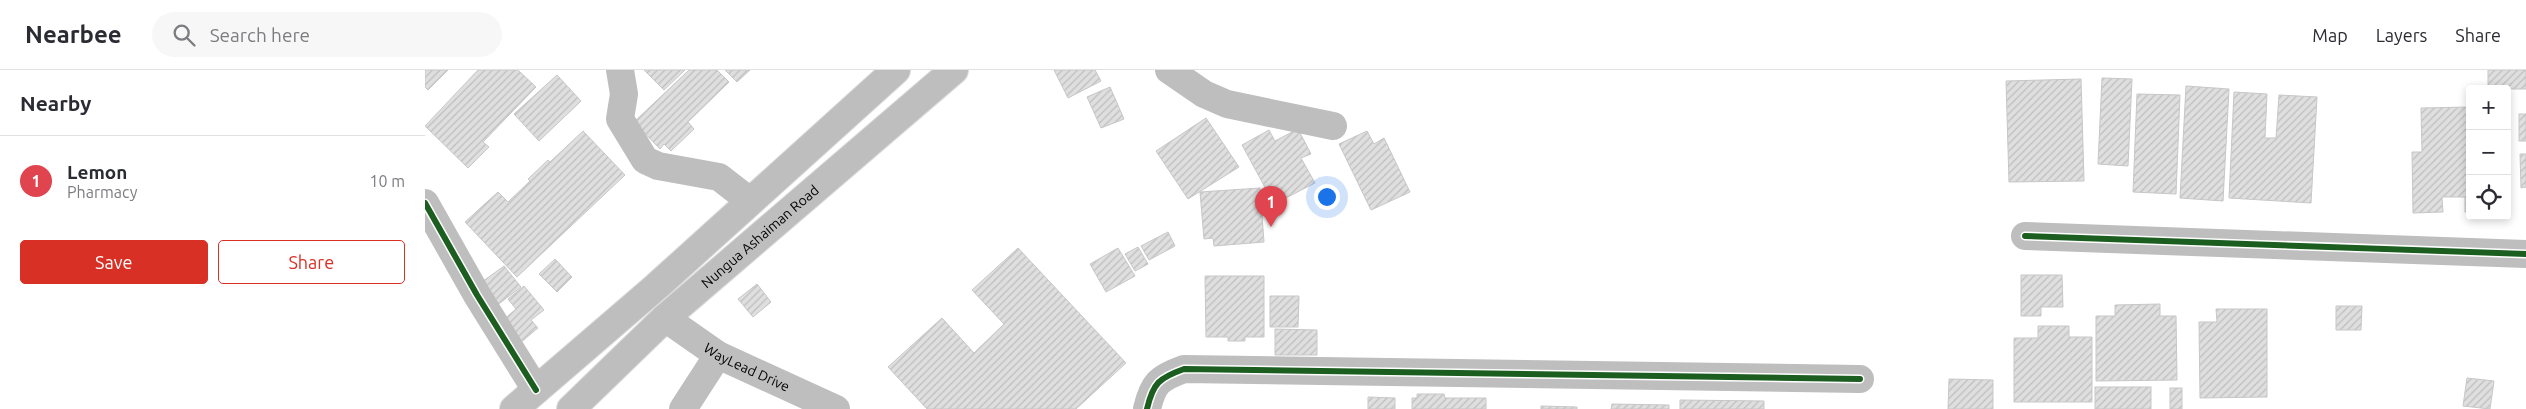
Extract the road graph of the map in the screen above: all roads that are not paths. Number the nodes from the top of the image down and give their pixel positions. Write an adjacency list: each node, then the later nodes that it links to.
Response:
1 (619, 70): 6 (street)
2 (896, 70): 6 (street)
3 (1169, 70): 5 (street)
4 (951, 71): 10 (street, Nungua Ashaiman Road)
5 (1333, 126)
6 (750, 201): 13 (street)
7 (425, 203): 13 (street)
8 (2025, 236): 9 (street)
9 (2526, 254)
10 (665, 318): 11 (street, WayLead Drive); 15 (street, Nungua Ashaiman Road)
11 (718, 355): 16 (street); 17 (street, WayLead Drive)
12 (1859, 379): 18 (street)
13 (536, 390): 14 (street)
14 (514, 409)
15 (571, 409)
16 (683, 409)
17 (835, 409)
18 (1147, 409)

